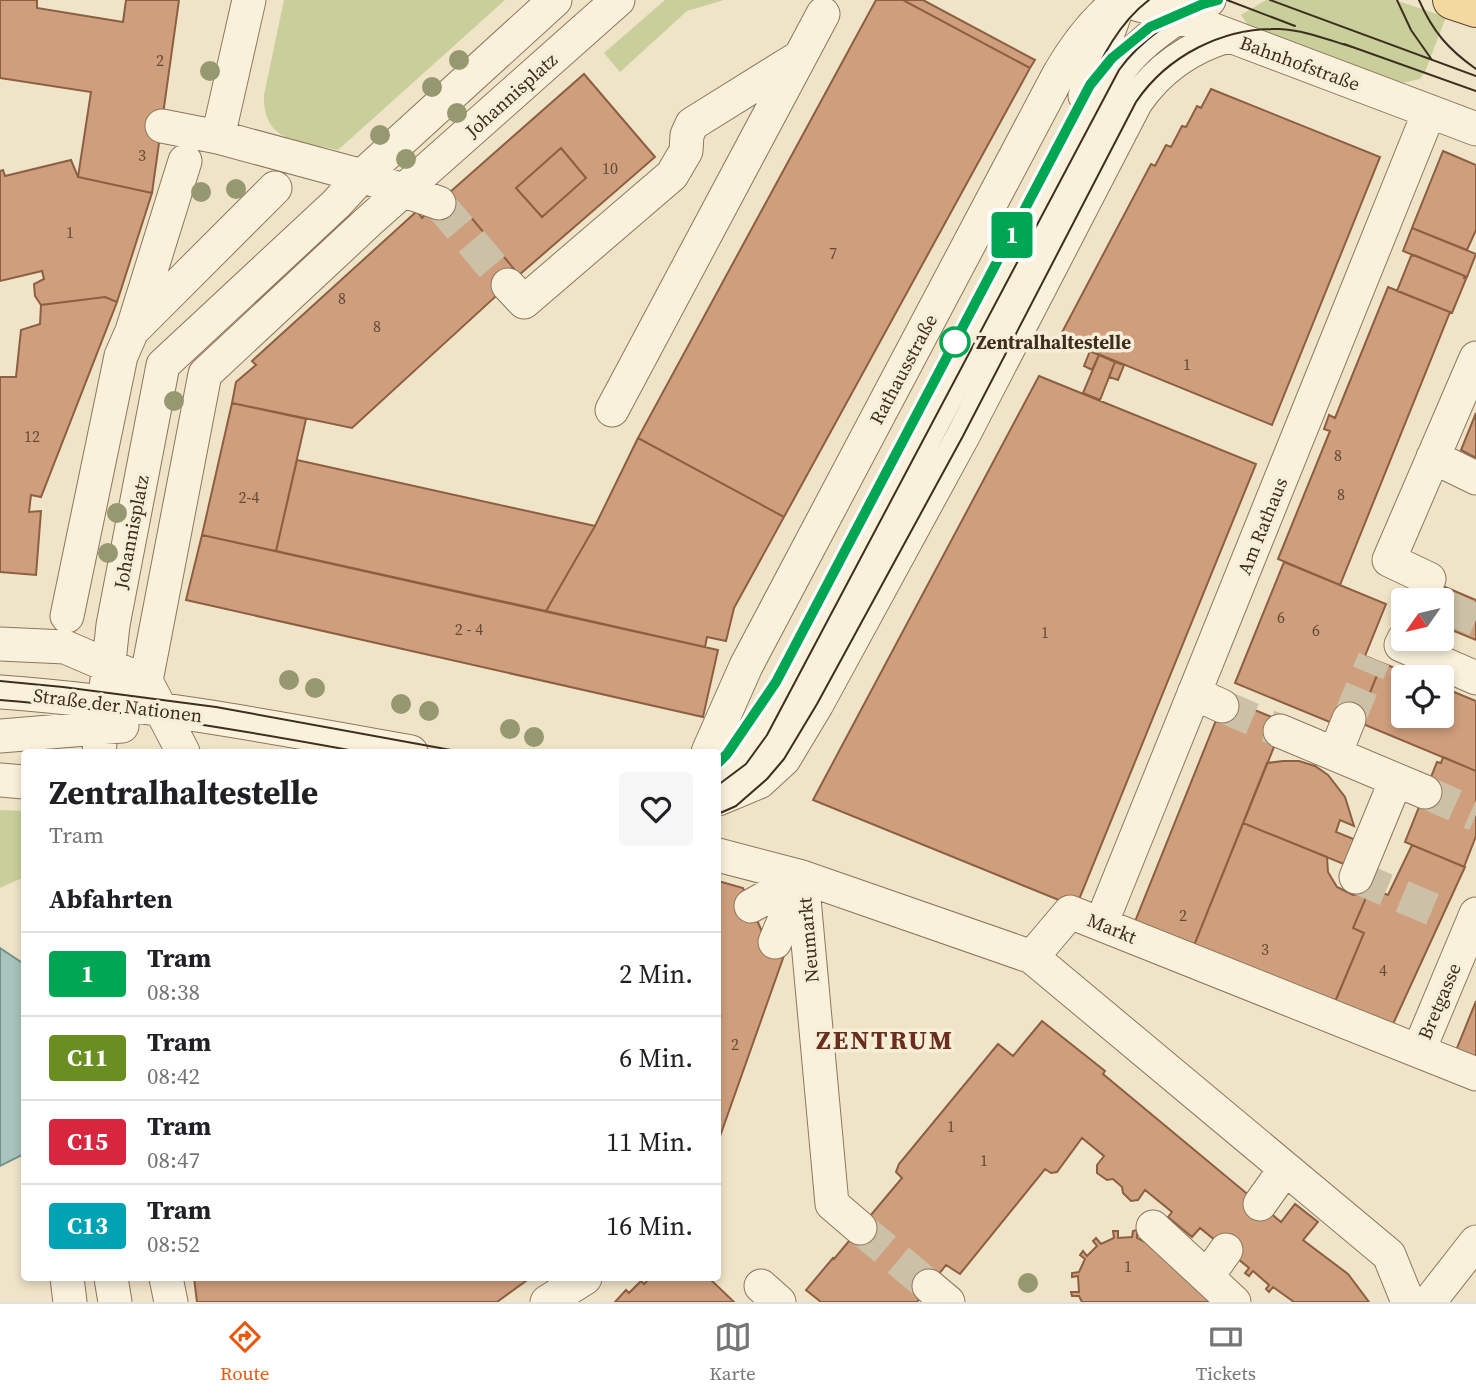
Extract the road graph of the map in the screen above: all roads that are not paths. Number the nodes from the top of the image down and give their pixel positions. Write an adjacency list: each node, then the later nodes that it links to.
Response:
1 (249, 0): 13 (street)
2 (555, 0): 15 (street, Johannisplatz)
3 (618, 0): 17 (street, Johannisplatz)
4 (1121, 0): 7 (street, Bahnhofstraße); 41 (street, Rathausstraße); 43 (street, Rathausstraße)
5 (1209, 0): 7 (street)
6 (823, 14): 9 (street)
7 (1177, 16): 8 (street, Bahnhofstraße); 46 (street)
8 (1228, 36): 12 (street, Bahnhofstraße); 47 (street)
9 (799, 58): 19 (street); 24 (street)
10 (162, 126): 13 (street)
11 (1423, 127): 53 (street, Am Rathaus)
12 (1476, 129)
13 (218, 137): 15 (street)
14 (186, 161): 20 (street)
15 (362, 176): 17 (street); 22 (street, Johannisplatz)
16 (275, 188): 20 (street)
17 (404, 190): 18 (street); 23 (street, Johannisplatz)
18 (439, 203)
19 (508, 285)
20 (126, 344): 22 (street); 28 (street)
21 (1476, 358): 25 (street)
22 (163, 365): 23 (street); 31 (street, Johannisplatz)
23 (205, 374): 34 (street)
24 (612, 410)
25 (1433, 457): 26 (street); 27 (street)
26 (1476, 478)
27 (1425, 588)
28 (68, 616)
29 (0, 644): 31 (street, Straße der Nationen)
30 (1415, 651): 32 (street)
31 (107, 665): 34 (street, Straße der Nationen); 36 (street, Johannisplatz)
32 (1476, 678)
33 (0, 692): 36 (street, Straße der Nationen)
34 (158, 704): 36 (street, Straße der Nationen); 39 (street); 40 (street, Straße der Nationen)
35 (1349, 719): 42 (street)
36 (102, 727): 38 (street, Straße der Nationen)
37 (1280, 731): 42 (street)
38 (0, 736)
39 (181, 749)
40 (395, 749)
41 (709, 749)
42 (1335, 754): 50 (street)
43 (721, 760)
44 (0, 780): 45 (street)
45 (21, 782)
46 (721, 783)
47 (721, 798)
48 (721, 856): 49 (street)
49 (802, 877): 51 (street); 54 (street); 55 (street, Neumarkt); 61 (street, Neumarkt)
50 (1356, 877)
51 (751, 906)
52 (1476, 914): 56 (street, Bretgasse)
53 (1101, 924): 55 (street, Markt); 56 (street, Markt)
54 (775, 942)
55 (1032, 957): 58 (street)
56 (1419, 1050): 57 (street, Markt)
57 (1476, 1074)
58 (1285, 1168): 59 (street); 74 (street)
59 (1260, 1203)
60 (1153, 1227): 64 (street)
61 (860, 1228)
62 (1476, 1242): 75 (street)
63 (1226, 1250): 64 (street)
64 (1207, 1277): 73 (street)
65 (67, 1281): 69 (street)
66 (112, 1281): 70 (street)
67 (167, 1281): 71 (street)
68 (580, 1281): 72 (street)
69 (70, 1302)
70 (115, 1302)
71 (171, 1302)
72 (547, 1302)
73 (1234, 1302)
74 (1408, 1302)
75 (1429, 1302)

